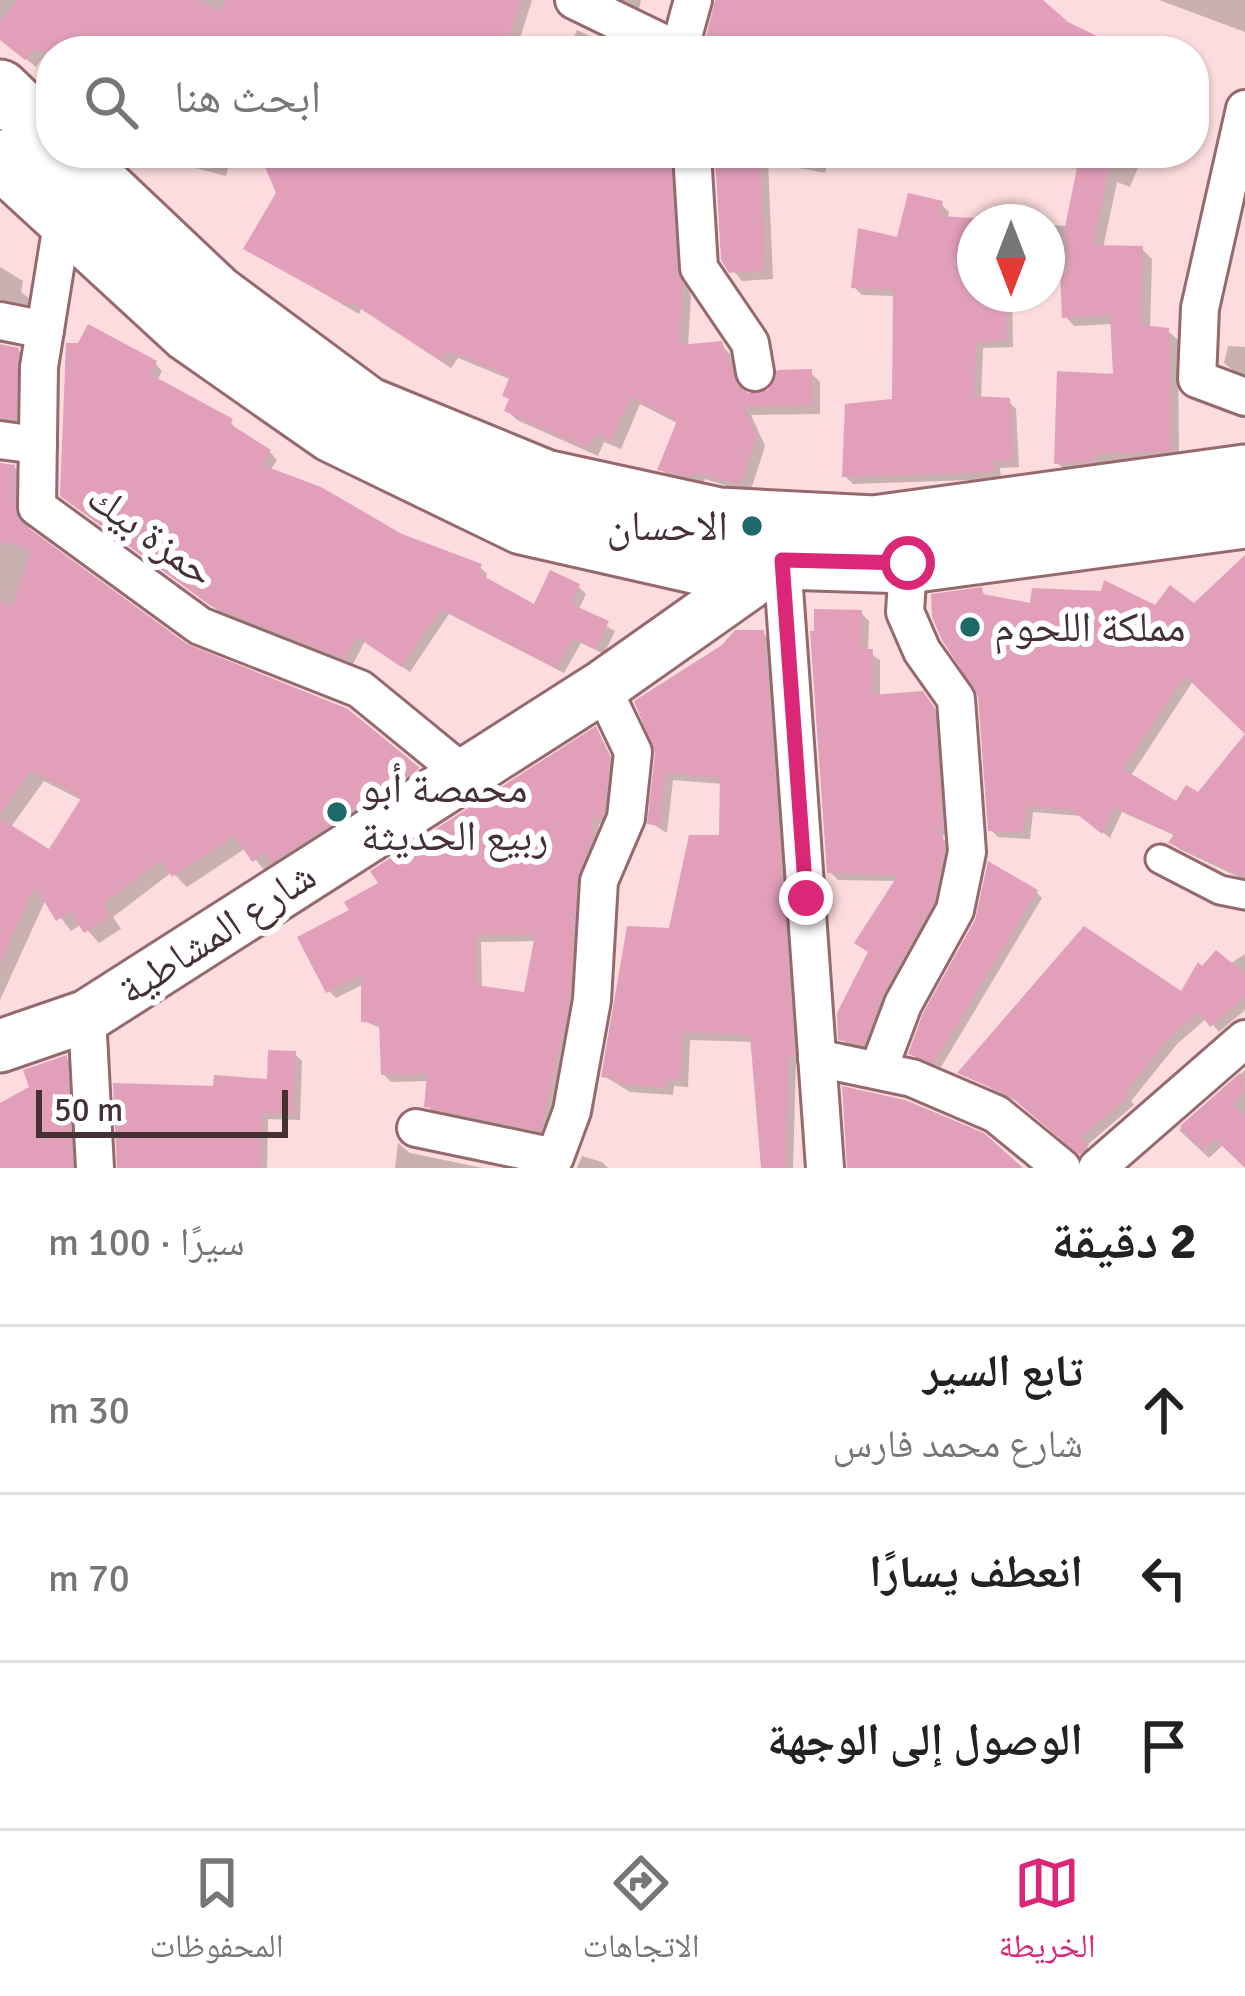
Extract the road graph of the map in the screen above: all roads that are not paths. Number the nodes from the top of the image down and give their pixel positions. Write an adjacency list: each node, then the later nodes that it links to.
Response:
1 (574, 0): 3 (street)
2 (693, 0): 4 (street)
3 (648, 36)
4 (683, 36)
5 (0, 89): 7 (main road)
6 (1245, 109): 15 (street)
7 (36, 124)
8 (0, 159): 11 (main road)
9 (83, 168): 18 (main road)
10 (693, 168): 14 (street)
11 (63, 218): 13 (street, حمزة بيك); 20 (main road)
12 (0, 321): 13 (street)
13 (45, 330): 17 (street, حمزة بيك)
14 (755, 372)
15 (1245, 397)
16 (0, 440): 17 (street)
17 (38, 445): 23 (street, حمزة بيك)
18 (1245, 474)
19 (1245, 519): 21 (main road)
20 (782, 560): 21 (main road); 22 (main road, شارع المشاطية); 29 (street)
21 (908, 563): 30 (street)
22 (602, 687): 23 (main road, شارع المشاطية); 31 (street)
23 (465, 775): 26 (main road, شارع المشاطية)
24 (1160, 859): 25 (street)
25 (1245, 895)
26 (87, 1016): 28 (main road, شارع المشاطية); 32 (street)
27 (1245, 1039): 35 (street)
28 (0, 1046)
29 (817, 1058): 30 (street); 33 (street)
30 (879, 1068): 34 (street)
31 (416, 1128)
32 (95, 1168)
33 (825, 1168)
34 (1062, 1168)
35 (1097, 1168)

